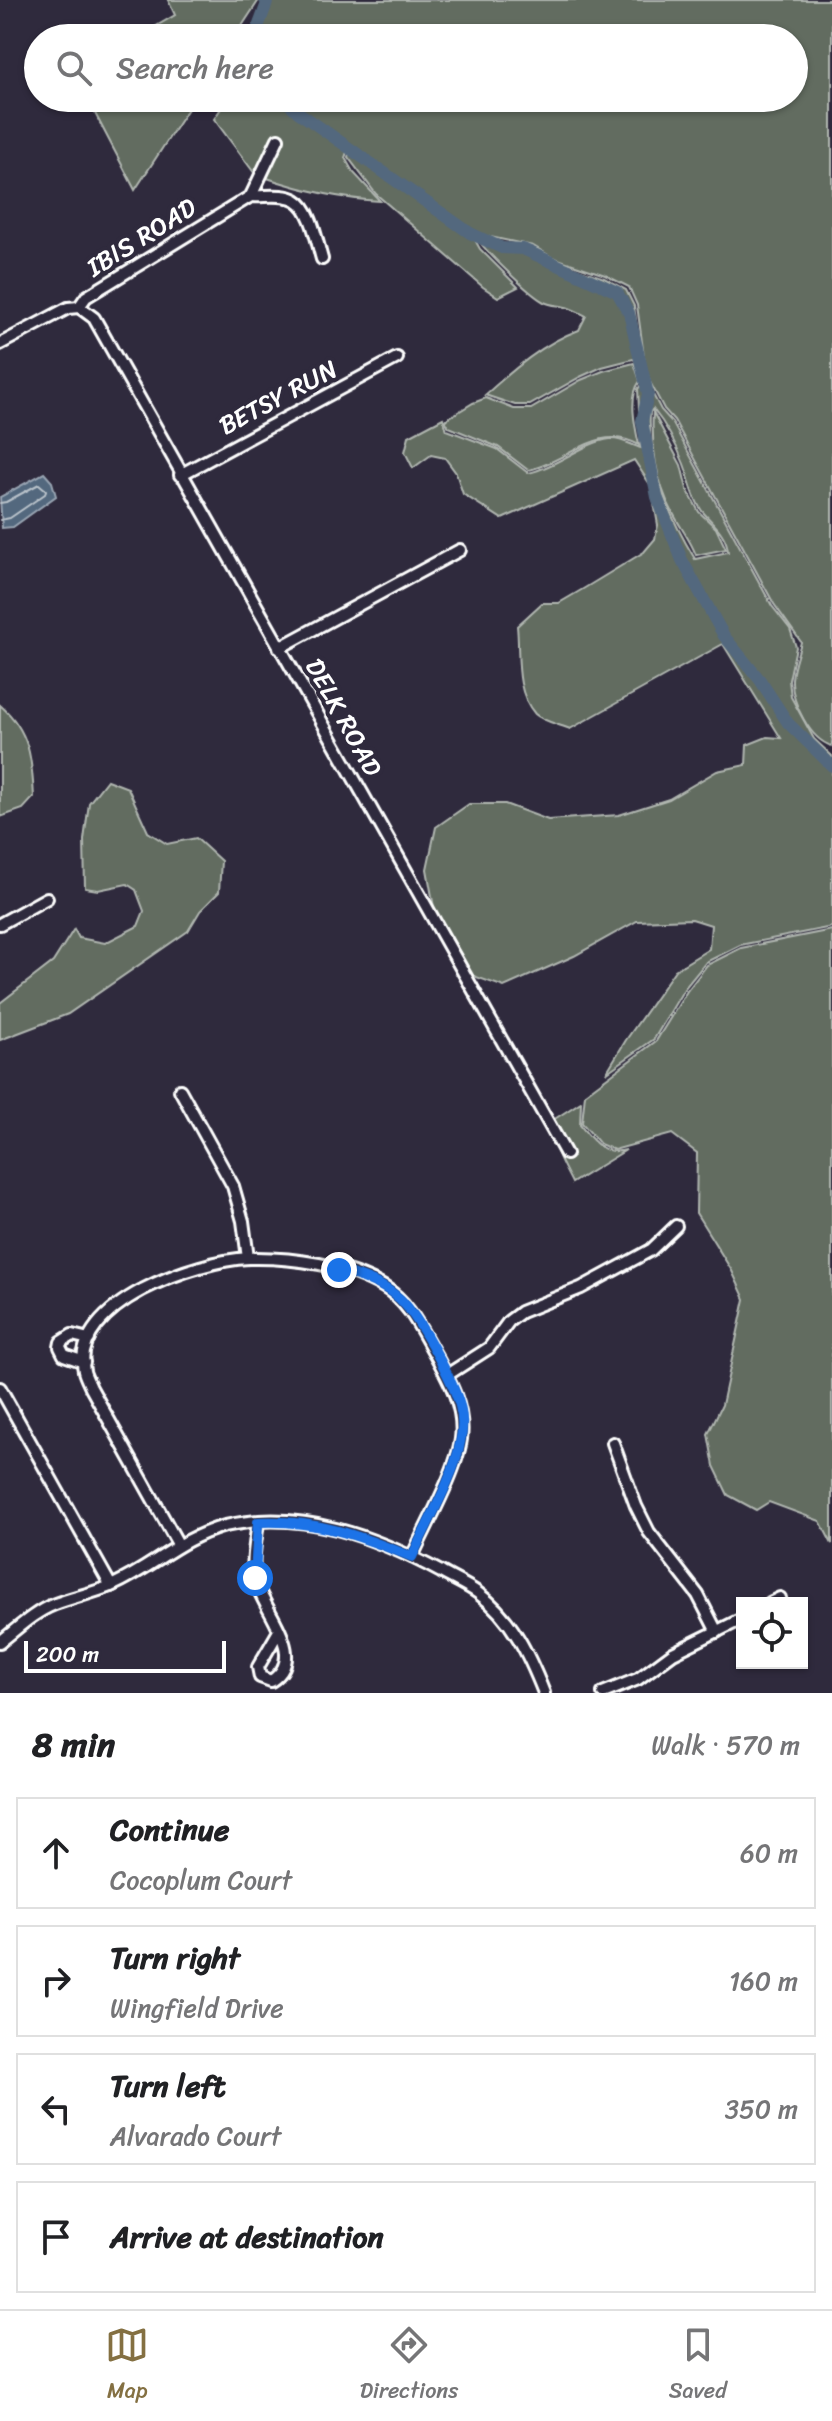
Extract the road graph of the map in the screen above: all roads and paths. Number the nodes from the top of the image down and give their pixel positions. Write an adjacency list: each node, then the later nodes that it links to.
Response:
1 (278, 139): 2 (street)
2 (251, 196): 3 (street); 4 (street, IBIS ROAD)
3 (322, 259)
4 (79, 307): 5 (street, IBIS ROAD); 7 (street, DELK ROAD)
5 (0, 344)
6 (397, 358): 7 (street, BETSY RUN)
7 (180, 475): 9 (street, DELK ROAD)
8 (460, 550): 9 (street)
9 (279, 648): 13 (street, DELK ROAD)
10 (47, 898): 11 (street)
11 (0, 924)
12 (180, 1090): 15 (street)
13 (566, 1154)
14 (676, 1226): 18 (street)
15 (248, 1258): 16 (street); 18 (street)
16 (89, 1339): 17 (street); 17 (street)
17 (84, 1362): 22 (street)
18 (447, 1375): 23 (street)
19 (0, 1388): 24 (street)
20 (613, 1443): 27 (street)
21 (258, 1522): 22 (street); 23 (street); 26 (street)
22 (178, 1544): 24 (street)
23 (412, 1557): 29 (street)
24 (111, 1586): 28 (street)
25 (736, 1622): 27 (street)
26 (279, 1631)
27 (717, 1632): 30 (street)
28 (0, 1642)
29 (544, 1693)
30 (603, 1693)

